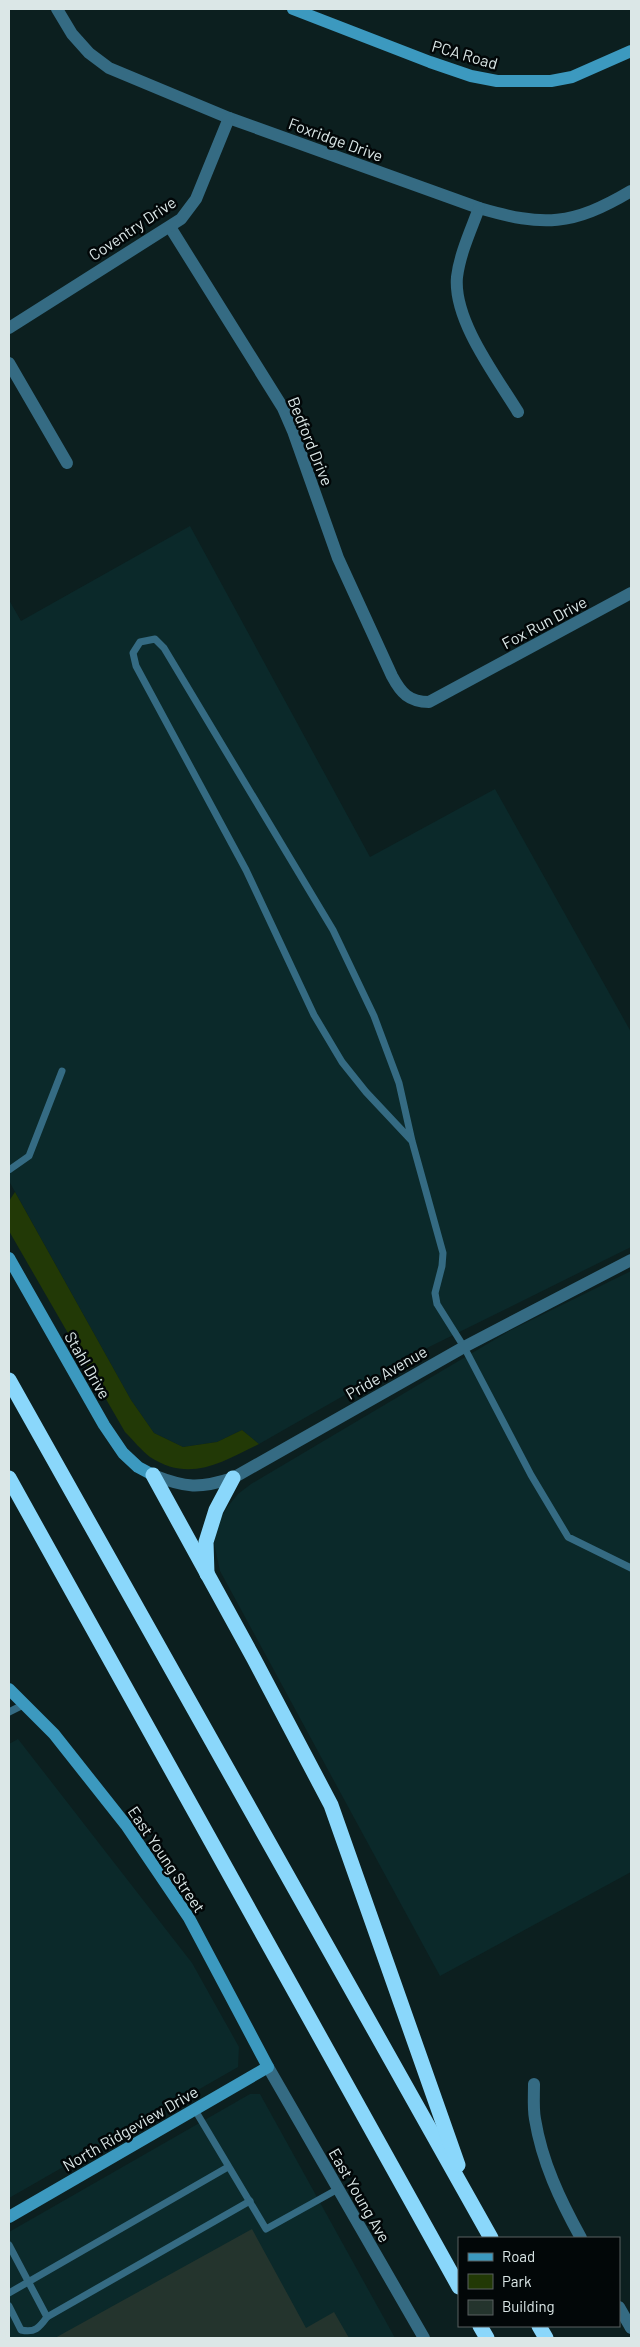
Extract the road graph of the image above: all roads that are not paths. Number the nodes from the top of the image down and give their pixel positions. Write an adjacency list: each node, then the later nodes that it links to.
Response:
1 (57, 9): 4 (street, Foxridge Drive)
2 (293, 9): 3 (main road, PCA Road)
3 (631, 50)
4 (229, 118): 6 (street, Foxridge Drive); 7 (street, Coventry Drive)
5 (631, 191): 6 (street, Foxridge Drive)
6 (479, 208): 10 (street)
7 (170, 226): 8 (street, Coventry Drive); 13 (street, Bedford Drive)
8 (9, 328)
9 (9, 363): 11 (street)
10 (518, 412)
11 (67, 463)
12 (631, 593): 13 (street, Fox Run Drive)
13 (473, 679)
14 (62, 1071): 16 (lane)
15 (412, 1141): 15 (lane); 19 (lane)
16 (9, 1170)
17 (9, 1258): 21 (main road, Stahl Drive)
18 (631, 1260): 19 (street, Pride Avenue)
19 (464, 1346): 23 (street, Pride Avenue); 24 (lane)
20 (9, 1380): 35 (highway)
21 (153, 1476): 23 (street, Pride Avenue); 25 (highway)
22 (9, 1478): 41 (highway)
23 (233, 1478): 25 (highway)
24 (631, 1568)
25 (207, 1576): 35 (highway)
26 (9, 1689): 27 (main road, East Young Street)
27 (24, 1704): 28 (lane); 29 (main road, East Young Street)
28 (9, 1712)
29 (268, 2067): 31 (main road, North Ridgeview Drive); 33 (street, East Young Ave)
30 (534, 2084): 38 (street)
31 (195, 2110): 32 (lane); 36 (main road, North Ridgeview Drive)
32 (228, 2167): 34 (lane); 40 (lane)
33 (338, 2188): 34 (lane); 49 (street, East Young Ave)
34 (250, 2201): 45 (lane)
35 (472, 2204): 37 (highway)
36 (9, 2217)
37 (490, 2237)
38 (580, 2237)
39 (9, 2245): 40 (lane)
40 (27, 2283): 42 (lane); 45 (lane)
41 (458, 2285)
42 (9, 2293)
43 (9, 2306): 45 (lane)
44 (620, 2308): 48 (street)
45 (47, 2317)
46 (481, 2327): 50 (highway)
47 (540, 2327): 51 (highway)
48 (631, 2328)
49 (424, 2338)
50 (487, 2338)
51 (546, 2338)

